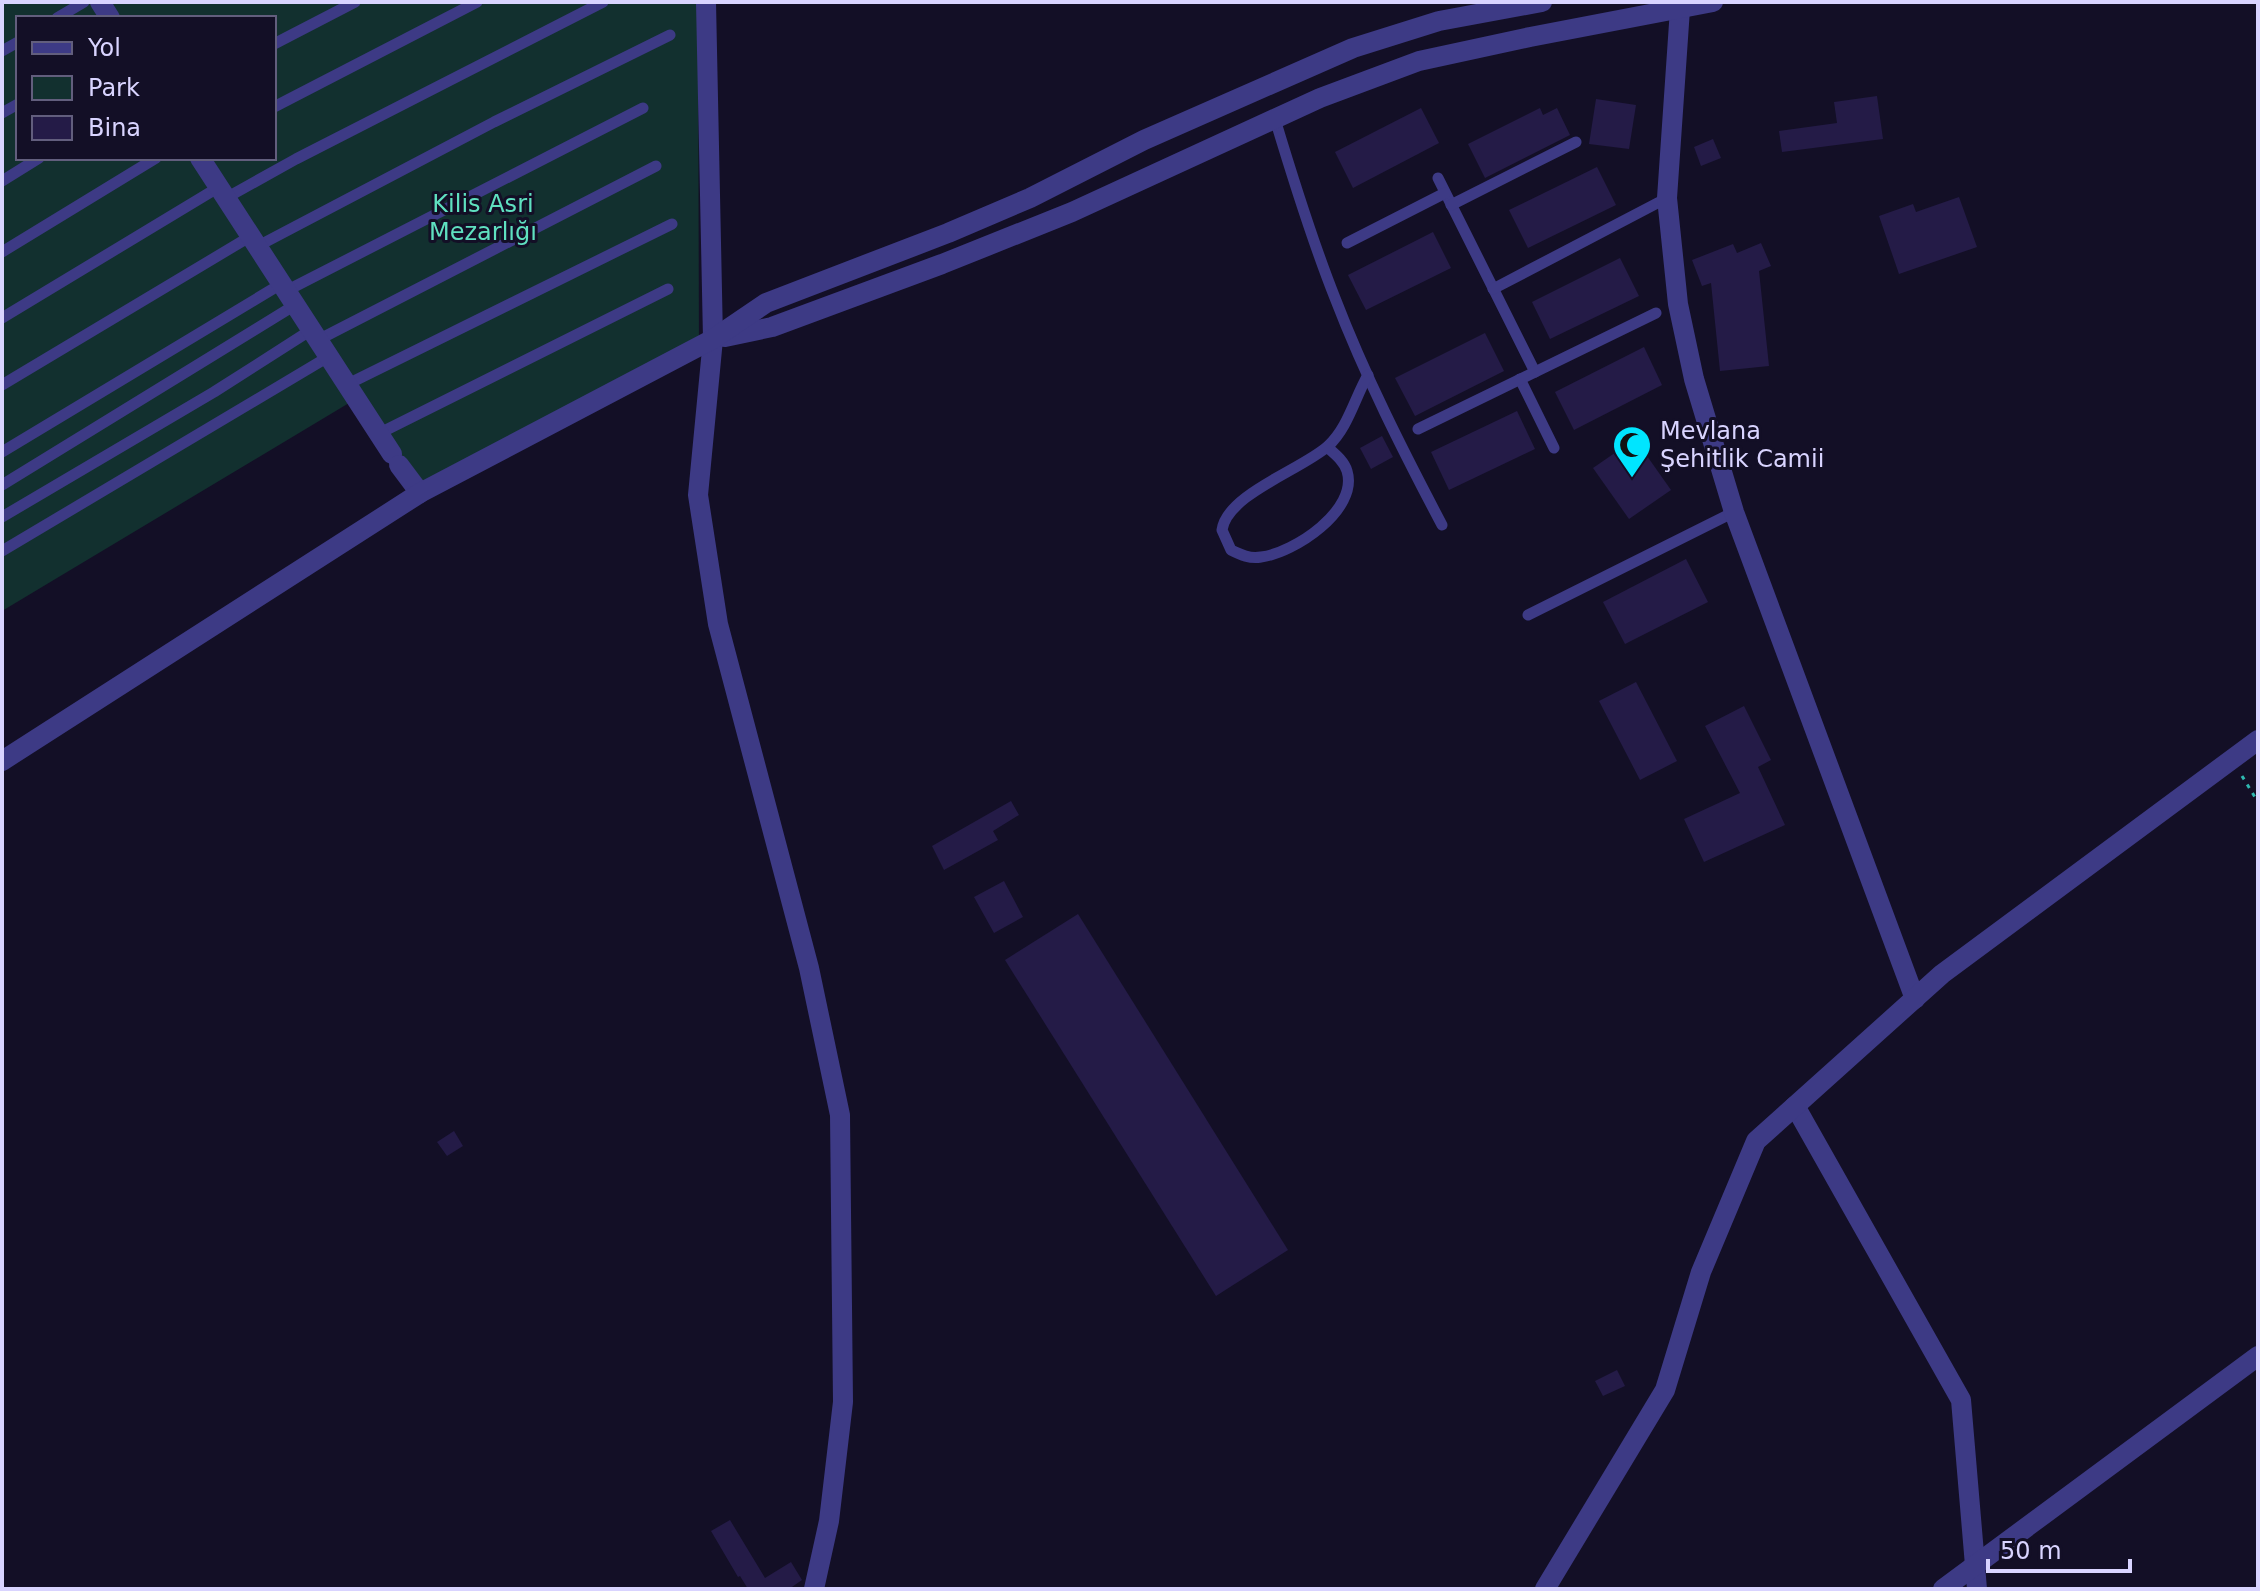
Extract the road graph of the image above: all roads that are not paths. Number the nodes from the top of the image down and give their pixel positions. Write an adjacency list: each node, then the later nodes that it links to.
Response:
1 (355, 2): 12 (lane)
2 (477, 2): 13 (lane)
3 (603, 2): 23 (lane)
4 (706, 2): 35 (street)
5 (1542, 2): 9 (street)
6 (1713, 2): 7 (street)
7 (1682, 5): 15 (street); 24 (street)
8 (103, 6): 10 (lane)
9 (1494, 6): 35 (street)
10 (65, 16)
11 (670, 35): 27 (lane)
12 (276, 43)
13 (276, 106)
14 (643, 108): 32 (lane)
15 (1275, 119): 35 (street); 38 (lane)
16 (1576, 142): 25 (lane)
17 (36, 160): 22 (lane)
18 (153, 160): 29 (lane)
19 (201, 160): 23 (street)
20 (656, 166): 36 (lane)
21 (1438, 178): 25 (lane)
22 (2, 181)
23 (223, 192): 27 (street); 34 (lane)
24 (1667, 198): 31 (lane); 49 (street)
25 (1448, 199): 28 (lane); 31 (lane)
26 (672, 224): 41 (lane)
27 (255, 241): 32 (street); 40 (lane)
28 (1347, 243)
29 (2, 252)
30 (668, 289): 43 (lane)
31 (1493, 289): 37 (lane)
32 (287, 293): 36 (street); 46 (lane); 47 (lane)
33 (1656, 313): 37 (lane)
34 (2, 318)
35 (713, 339): 48 (street); 60 (street)
36 (319, 342): 41 (street); 50 (lane); 52 (lane)
37 (1535, 372): 39 (lane)
38 (1368, 375): 44 (lane); 51 (lane)
39 (1520, 379): 42 (lane); 45 (lane)
40 (2, 385)
41 (346, 385): 43 (street)
42 (1418, 429)
43 (378, 434): 48 (street)
44 (1327, 447): 44 (lane)
45 (1554, 448)
46 (2, 452)
47 (2, 485)
48 (420, 493): 55 (street)
49 (1734, 512): 53 (lane); 56 (street)
50 (2, 517)
51 (1442, 525)
52 (2, 551)
53 (1528, 615)
54 (2258, 740): 56 (street)
55 (2, 761)
56 (1915, 999): 57 (street)
57 (1795, 1106): 59 (street); 61 (street)
58 (2258, 1356): 59 (street)
59 (1975, 1563): 62 (street); 63 (street)
60 (814, 1589)
61 (1545, 1589)
62 (1943, 1589)
63 (1977, 1589)

